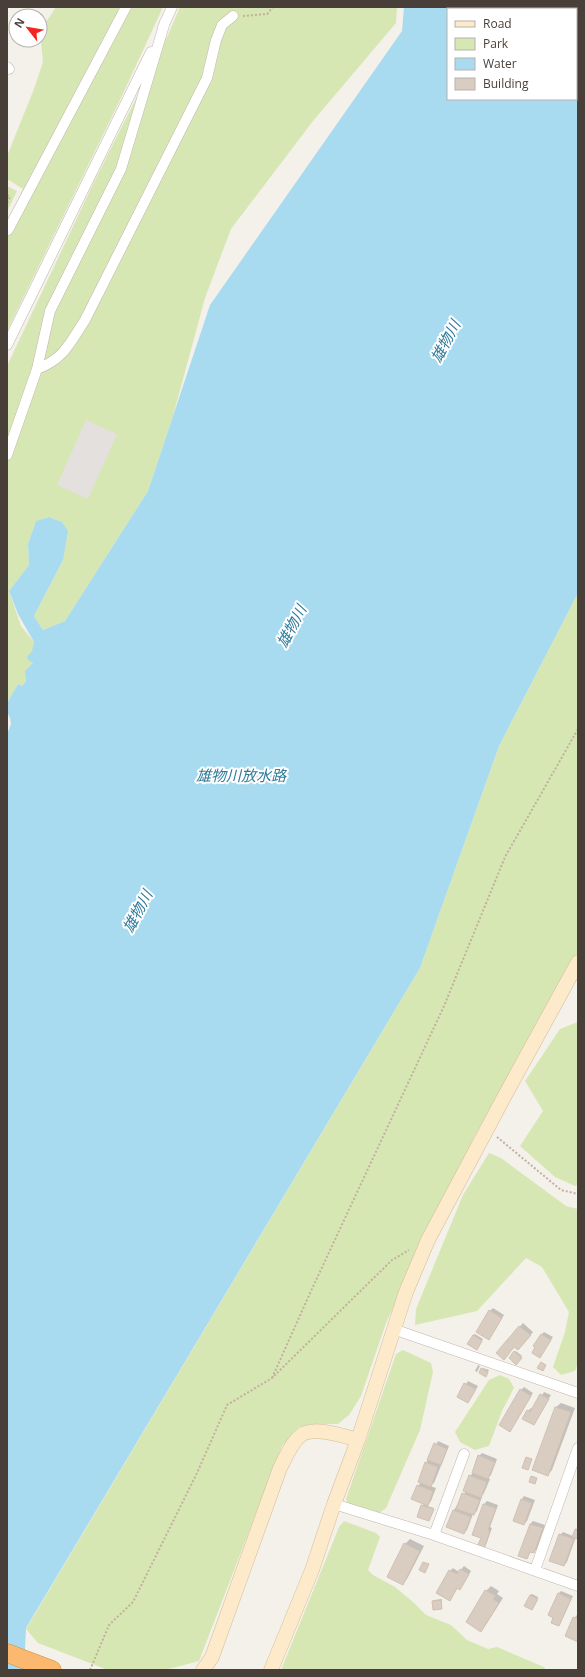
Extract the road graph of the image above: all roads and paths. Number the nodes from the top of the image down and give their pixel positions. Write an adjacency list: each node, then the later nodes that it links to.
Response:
1 (126, 7): 8 (street)
2 (172, 7): 5 (street)
3 (273, 7): 4 (path)
4 (233, 16): 10 (street)
5 (165, 22): 9 (street); 10 (street)
6 (7, 195): 7 (path)
7 (7, 202)
8 (8, 230)
9 (7, 344)
10 (37, 369): 11 (street)
11 (7, 455)
12 (578, 729): 18 (path)
13 (578, 962): 14 (street)
14 (486, 1130): 15 (path); 16 (street)
15 (578, 1194)
16 (428, 1240): 17 (street); 18 (path)
17 (393, 1329): 19 (street); 20 (street)
18 (272, 1378): 30 (path)
19 (578, 1393)
20 (358, 1440): 23 (street); 28 (street)
21 (578, 1448): 25 (street)
22 (464, 1454): 24 (street)
23 (334, 1504): 24 (street); 32 (street)
24 (434, 1535): 25 (street)
25 (535, 1570): 26 (street)
26 (578, 1586)
27 (7, 1653): 29 (highway)
28 (211, 1664): 31 (street)
29 (52, 1670)
30 (90, 1670)
31 (203, 1670)
32 (271, 1670)

